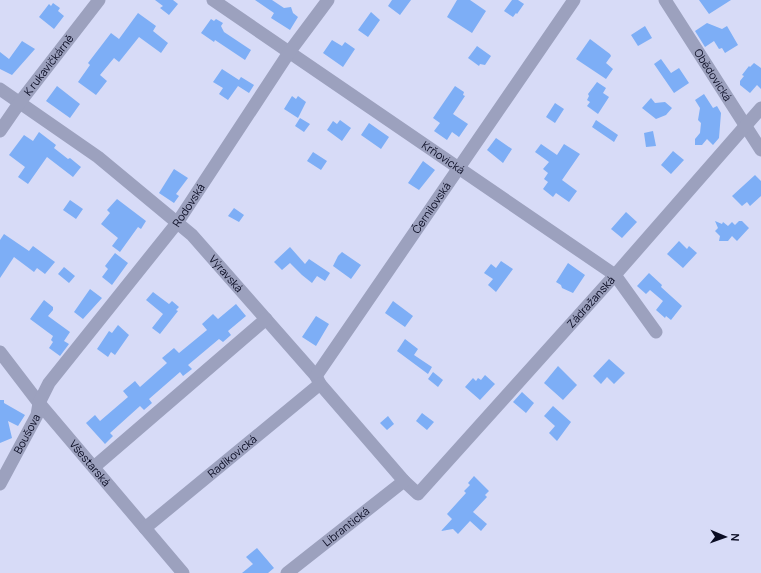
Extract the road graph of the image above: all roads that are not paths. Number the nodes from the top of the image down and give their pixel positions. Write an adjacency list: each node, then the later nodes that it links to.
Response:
1 (98, 0): 8 (street, K rukavičkárně)
2 (213, 0): 6 (street, Krňovická)
3 (328, 0): 6 (street, Rodovská)
4 (574, 0): 13 (street, Černilovská)
5 (665, 0): 10 (street, Obědovická)
6 (290, 52): 13 (street, Krňovická); 14 (street, Rodovská)
7 (0, 89): 8 (street, Výravská)
8 (20, 102): 11 (street, K rukavičkárně); 14 (street, Výravská)
9 (761, 108): 10 (street, Zádražanská)
10 (746, 127): 12 (street, Obědovická); 15 (street, Zádražanská)
11 (0, 131)
12 (761, 150)
13 (458, 167): 15 (street, Krňovická); 19 (street, Černilovská)
14 (178, 223): 16 (street, Výravská); 20 (street, Rodovská)
15 (615, 275): 17 (street, Krňovická); 24 (street, Zádražanská)
16 (266, 319): 19 (street, Výravská); 21 (street)
17 (656, 332)
18 (0, 352): 20 (street, Všestarská)
19 (318, 380): 23 (street, Výravská); 25 (street, Radíkovická)
20 (39, 403): 21 (street, Všestarská); 22 (street, Boušova)
21 (94, 467): 25 (street, Všestarská)
22 (1, 478)
23 (404, 481): 24 (street, Výravská); 27 (street, Librantická)
24 (418, 494)
25 (144, 528): 26 (street, Všestarská)
26 (183, 573)
27 (287, 573)

